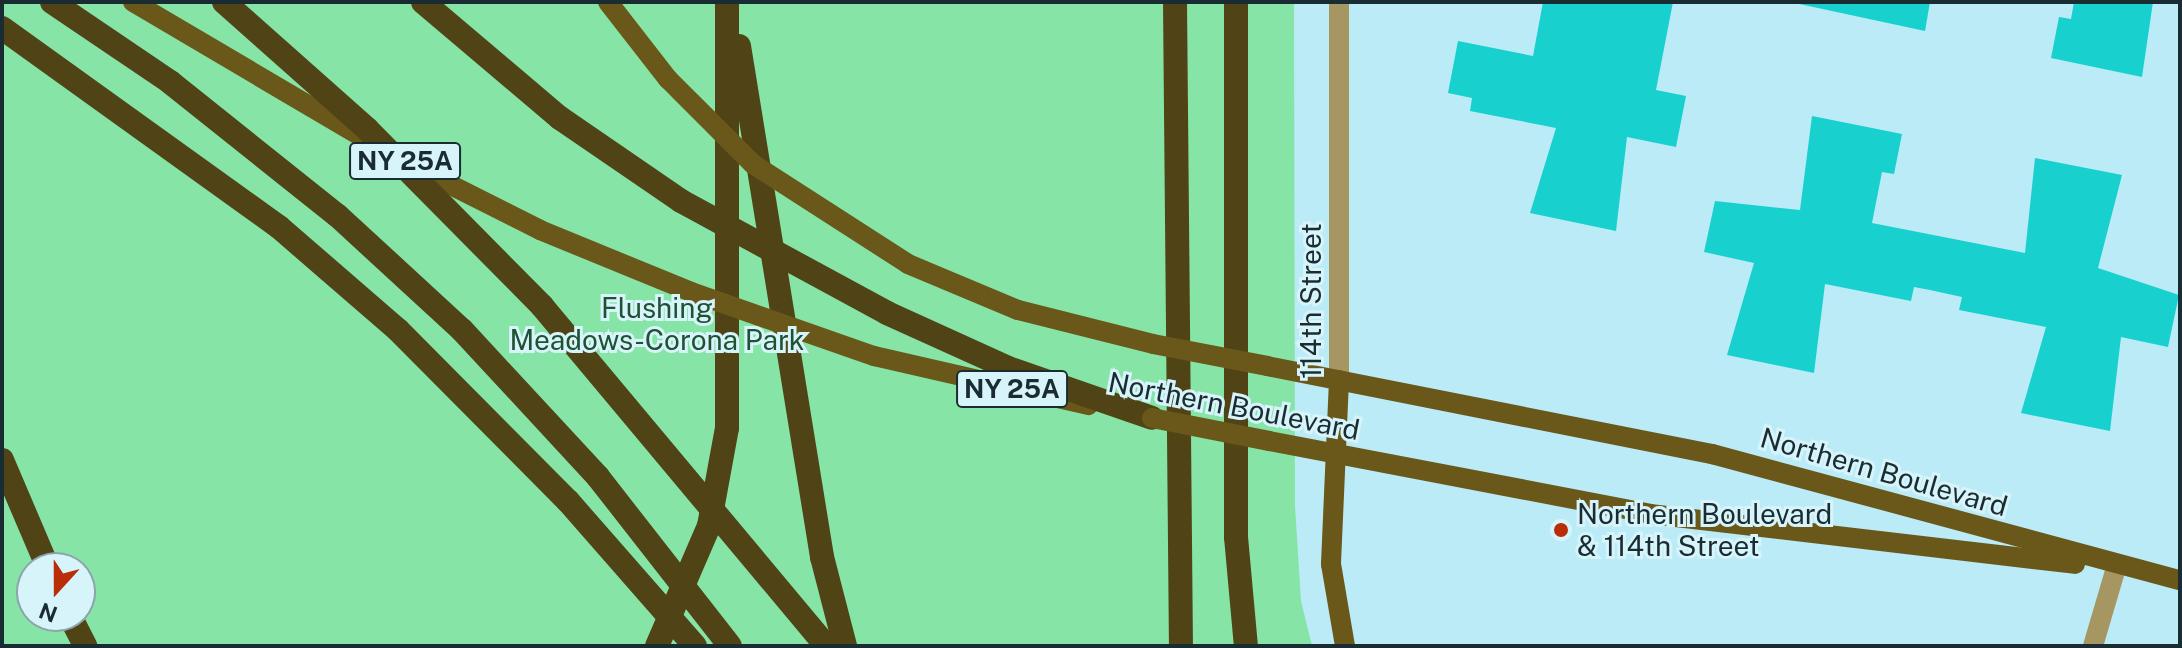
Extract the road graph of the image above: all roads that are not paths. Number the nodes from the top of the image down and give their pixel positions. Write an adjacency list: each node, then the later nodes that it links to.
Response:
1 (52, 2): 22 (highway, bridge)
2 (133, 2): 14 (main road, Northern Boulevard / NY 25A, bridge)
3 (224, 2): 23 (highway, bridge)
4 (423, 2): 14 (highway, bridge)
5 (608, 2): 13 (main road, Northern Boulevard / NY 25A, bridge)
6 (730, 2): 20 (highway); 24 (highway)
7 (1175, 2): 25 (highway)
8 (1224, 2): 12 (highway)
9 (1236, 2): 12 (highway)
10 (1339, 2): 13 (street, 114th Street)
11 (2, 28): 21 (highway, bridge)
12 (1233, 152): 26 (highway)
13 (1339, 380): 15 (main road, 114th Street); 18 (main road, Northern Boulevard)
14 (1152, 418): 15 (main road, Northern Boulevard / NY 25A, bridge)
15 (1335, 455): 18 (main road, Northern Boulevard); 27 (main road, 114th Street)
16 (2, 460): 17 (highway)
17 (41, 552)
18 (2116, 568): 19 (main road, Northern Boulevard); 28 (street)
19 (2180, 580)
20 (657, 646)
21 (695, 646)
22 (730, 646)
23 (826, 646)
24 (845, 646)
25 (1181, 646)
26 (1246, 646)
27 (1345, 646)
28 (2093, 646)

